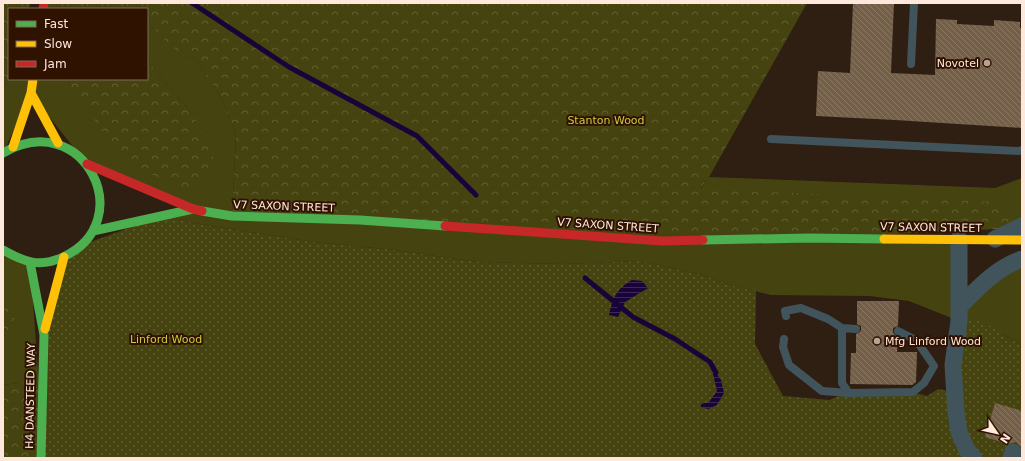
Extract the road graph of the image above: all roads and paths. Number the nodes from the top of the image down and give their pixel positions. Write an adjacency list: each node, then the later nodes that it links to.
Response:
1 (914, 3): 2 (lane)
2 (911, 64)
3 (33, 80): 4 (street)
4 (31, 93): 6 (street); 7 (street)
5 (771, 139): 8 (lane)
6 (58, 144): 7 (street); 10 (street)
7 (13, 147): 9 (street)
8 (1022, 150)
9 (3, 153)
10 (87, 164): 11 (street, V7 SAXON STREET); 13 (street)
11 (194, 209): 13 (street, V7 SAXON STREET); 14 (street, V7 SAXON STREET)
12 (1022, 226): 15 (street)
13 (93, 231): 18 (street)
14 (959, 239): 15 (street, V7 SAXON STREET); 21 (street)
15 (992, 240): 16 (street, V7 SAXON STREET)
16 (1022, 240)
17 (3, 250): 20 (street)
18 (64, 257): 20 (street); 26 (street, H4 DANSTEED WAY)
19 (1022, 259): 21 (street)
20 (30, 262): 26 (street, H4 DANSTEED WAY)
21 (959, 307): 28 (street)
22 (786, 316): 23 (lane)
23 (842, 328): 24 (lane); 29 (lane)
24 (856, 329)
25 (898, 331): 28 (lane)
26 (44, 335): 30 (street, H4 DANSTEED WAY)
27 (784, 339): 29 (lane)
28 (944, 366): 29 (lane); 31 (street)
29 (849, 393)
30 (41, 458)
31 (974, 458)

